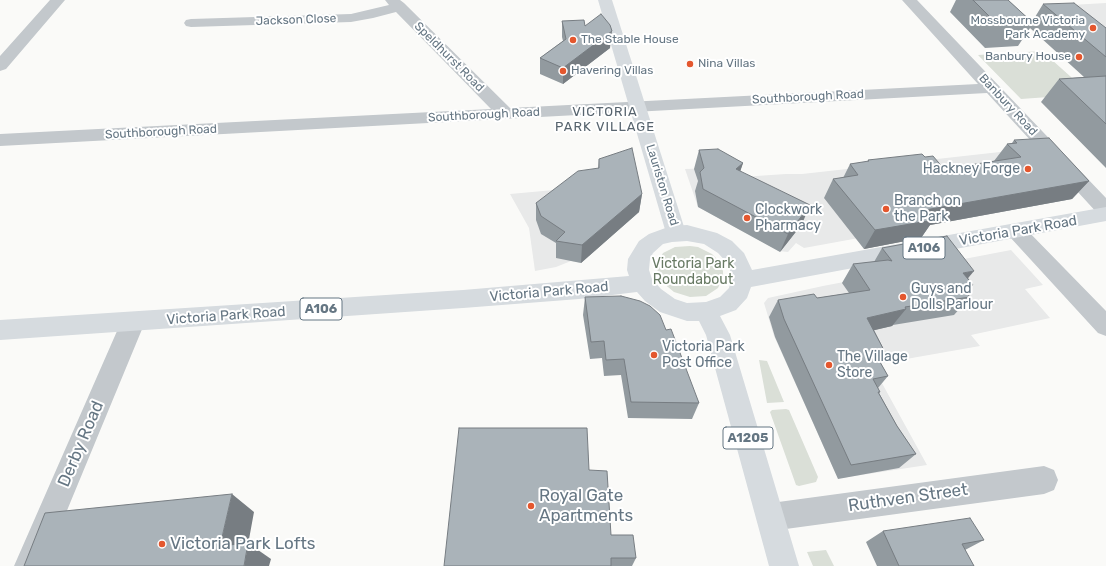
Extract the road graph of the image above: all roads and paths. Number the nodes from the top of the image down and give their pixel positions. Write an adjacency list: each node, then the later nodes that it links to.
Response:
1 (58, 0): 6 (street)
2 (605, 0): 8 (main road, Lauriston Road)
3 (909, 0): 7 (street, Banbury Road)
4 (396, 3): 5 (street, Jackson Close); 9 (street, Speldhurst Road)
5 (192, 23)
6 (0, 66)
7 (993, 88): 8 (street, Southborough Road); 11 (street, Banbury Road)
8 (638, 106): 9 (street, Southborough Road); 14 (main road, Lauriston Road)
9 (506, 114): 10 (street, Southborough Road)
10 (0, 140)
11 (1106, 210)
12 (1106, 214): 13 (main road, Victoria Park Road / A106)
13 (1016, 231): 15 (main road, Victoria Park Road / A106); 19 (street)
14 (676, 233): 15 (main road); 16 (main road)
15 (742, 280): 17 (main road)
16 (642, 283): 17 (main road); 18 (main road, Victoria Park Road / A106)
17 (706, 311): 22 (main road, A1205)
18 (133, 322): 20 (main road, Victoria Park Road / A106); 23 (street, Derby Road)
19 (1106, 326)
20 (0, 330)
21 (1044, 480): 22 (street, Ruthven Street)
22 (771, 517): 24 (main road, A1205)
23 (29, 566)
24 (784, 566)

